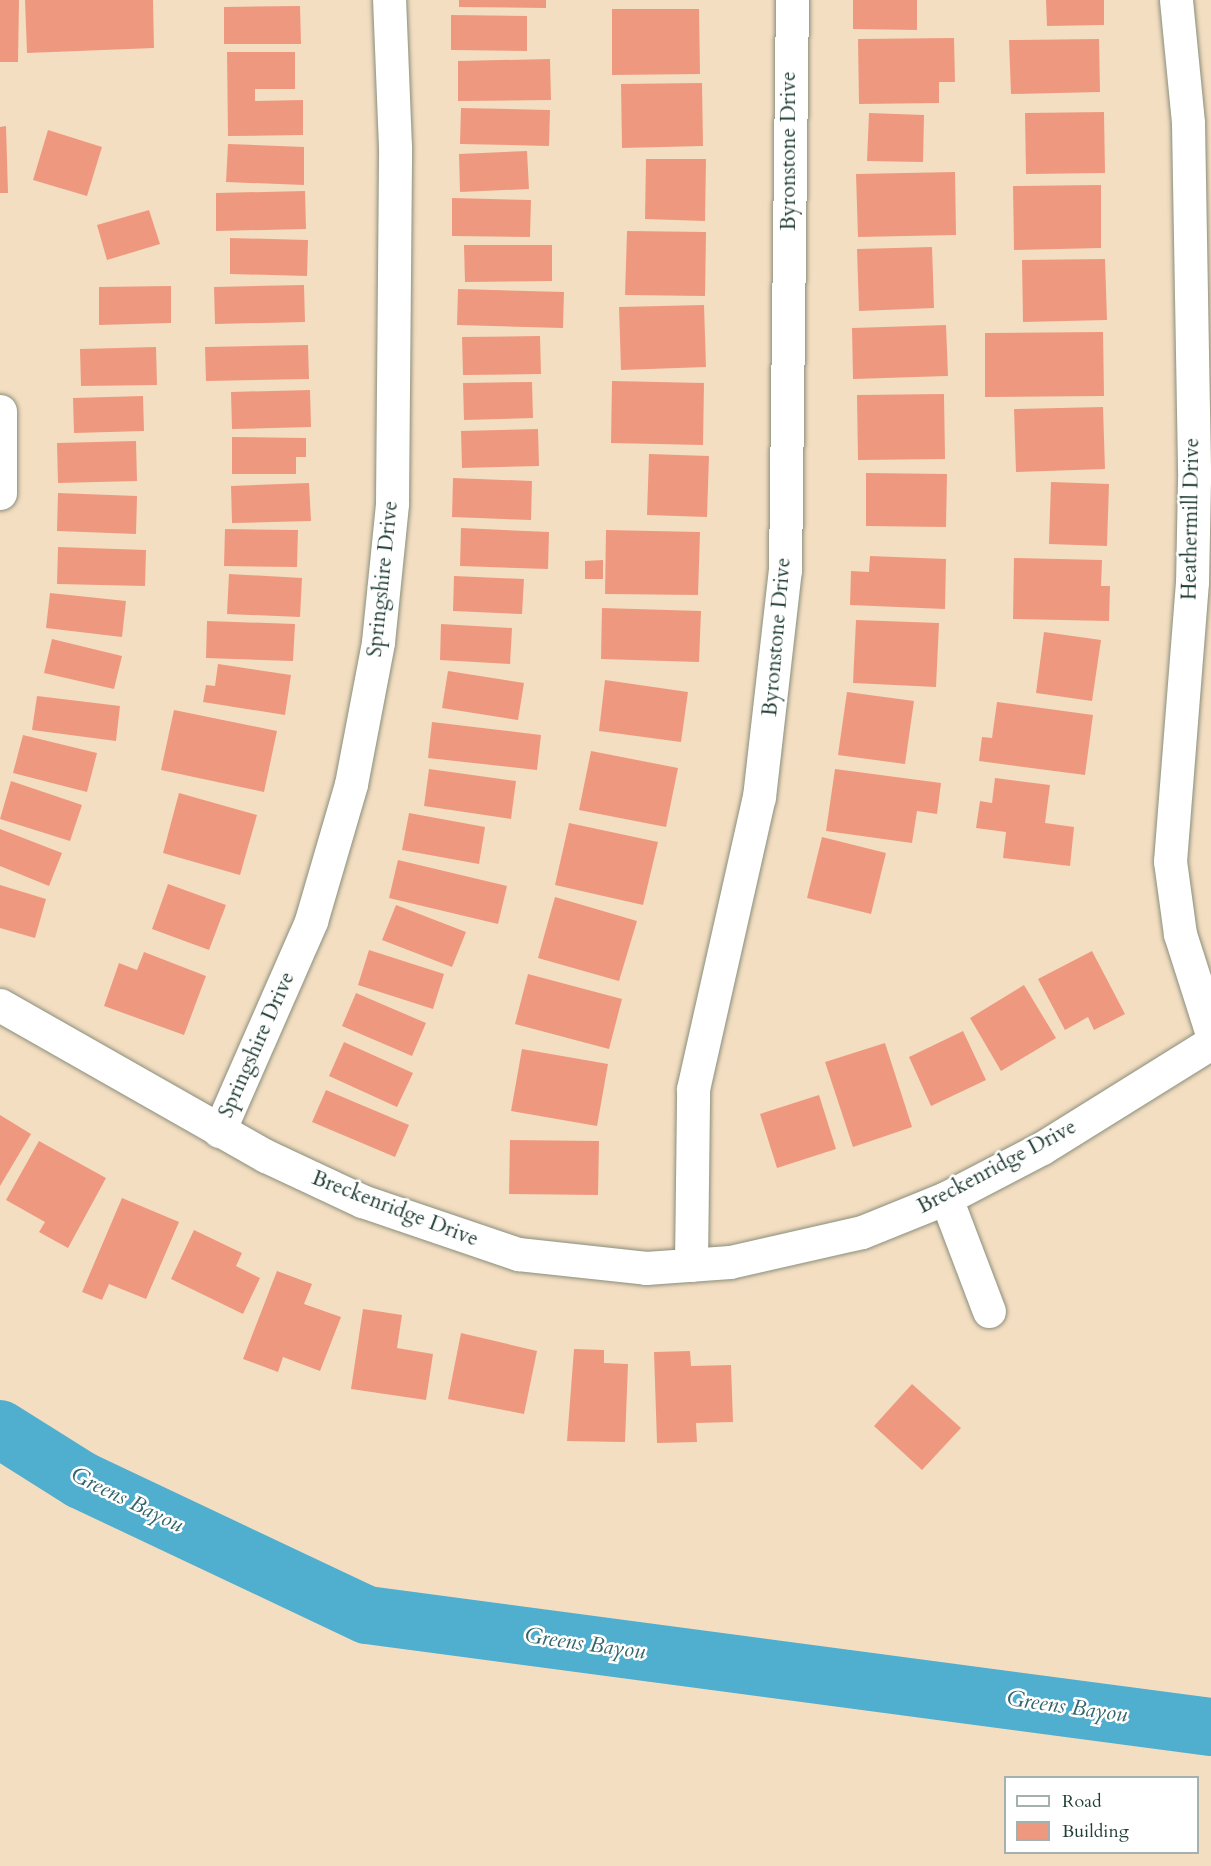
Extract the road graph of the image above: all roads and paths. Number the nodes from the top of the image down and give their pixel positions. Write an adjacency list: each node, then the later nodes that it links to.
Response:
1 (389, 0): 9 (street, Springshire Drive)
2 (792, 0): 11 (street, Byronstone Drive)
3 (1176, 0): 7 (street, Heathermill Drive)
4 (0, 411): 5 (street)
5 (0, 493)
6 (0, 1005): 9 (street, Breckenridge Drive)
7 (1211, 1032)
8 (1211, 1044): 10 (street, Breckenridge Drive)
9 (219, 1131): 11 (street, Breckenridge Drive)
10 (946, 1198): 11 (street, Breckenridge Drive); 12 (street)
11 (691, 1265)
12 (989, 1311)

